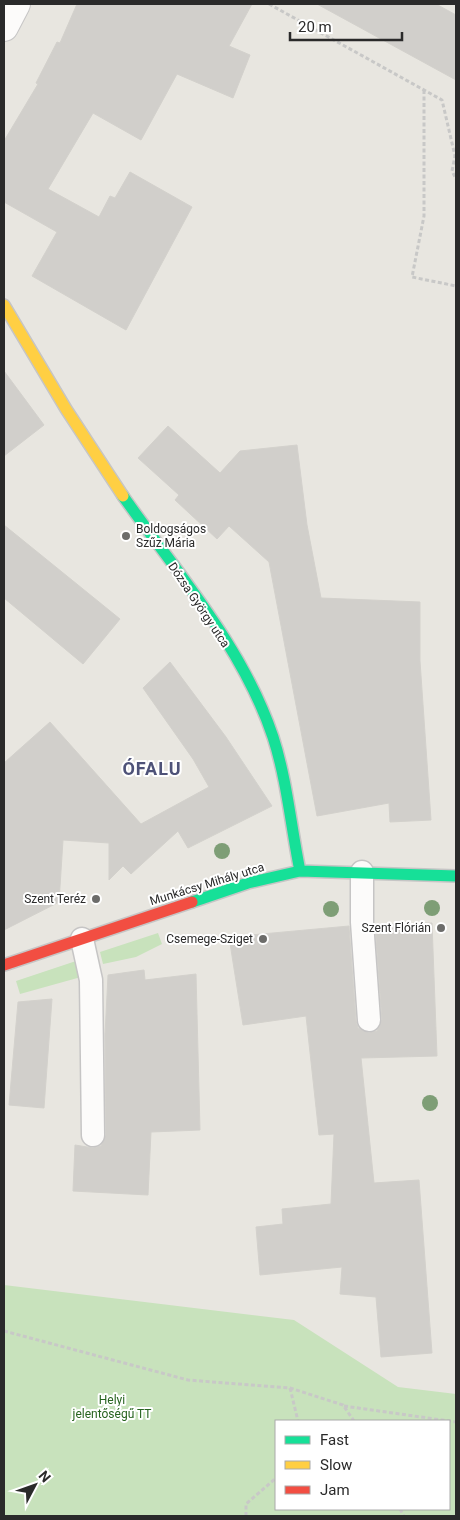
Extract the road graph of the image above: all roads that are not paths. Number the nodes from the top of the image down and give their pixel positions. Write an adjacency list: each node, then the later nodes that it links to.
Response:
1 (16, 4): 2 (street)
2 (4, 27)
3 (4, 305): 4 (street, Dózsa György utca)
4 (300, 872): 5 (street, Munkácsy Mihály utca); 7 (street, Munkácsy Mihály utca)
5 (362, 872): 6 (street, Munkácsy Mihály utca); 9 (lane)
6 (456, 876)
7 (82, 939): 8 (street, Munkácsy Mihály utca); 10 (lane)
8 (4, 966)
9 (369, 1020)
10 (93, 1134)

